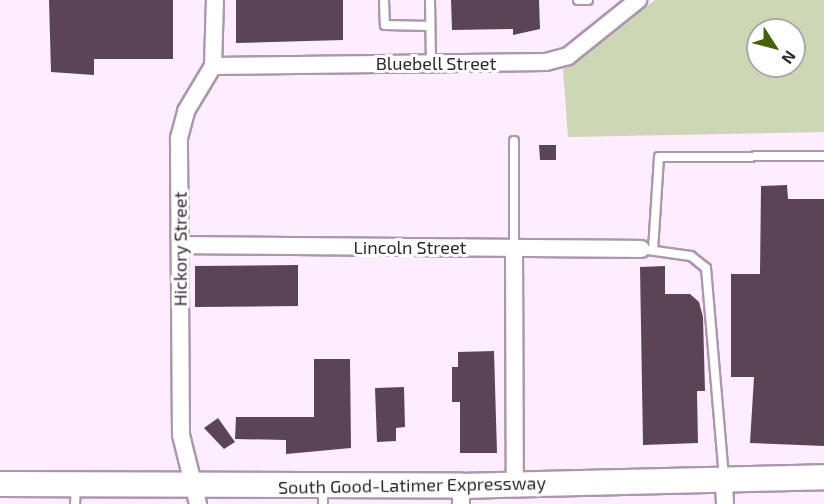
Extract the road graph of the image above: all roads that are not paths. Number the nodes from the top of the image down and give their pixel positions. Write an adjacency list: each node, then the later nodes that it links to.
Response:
1 (215, 0): 9 (street, Hickory Street)
2 (384, 0): 7 (lane)
3 (430, 0): 7 (lane)
4 (578, 0): 5 (lane)
5 (588, 0)
6 (638, 0): 8 (street, Bluebell Street)
7 (430, 26): 8 (lane)
8 (431, 62): 9 (street, Bluebell Street)
9 (213, 66): 12 (street, Hickory Street)
10 (513, 141): 13 (lane)
11 (824, 156): 14 (lane)
12 (180, 245): 13 (street, Lincoln Street); 20 (street, Hickory Street)
13 (514, 248): 14 (street, Lincoln Street); 18 (street)
14 (647, 250): 15 (lane)
15 (724, 477): 16 (main road, South Good-Latimer Expressway); 18 (main road, South Good-Latimer Expressway); 23 (street)
16 (824, 477)
17 (0, 484): 19 (main road, South Good-Latimer Expressway)
18 (514, 485): 22 (main road, South Good-Latimer Expressway)
19 (75, 494): 20 (main road, South Good-Latimer Expressway)
20 (195, 495): 21 (main road, South Good-Latimer Expressway)
21 (322, 495): 22 (main road, South Good-Latimer Expressway)
22 (461, 495)
23 (725, 504)

